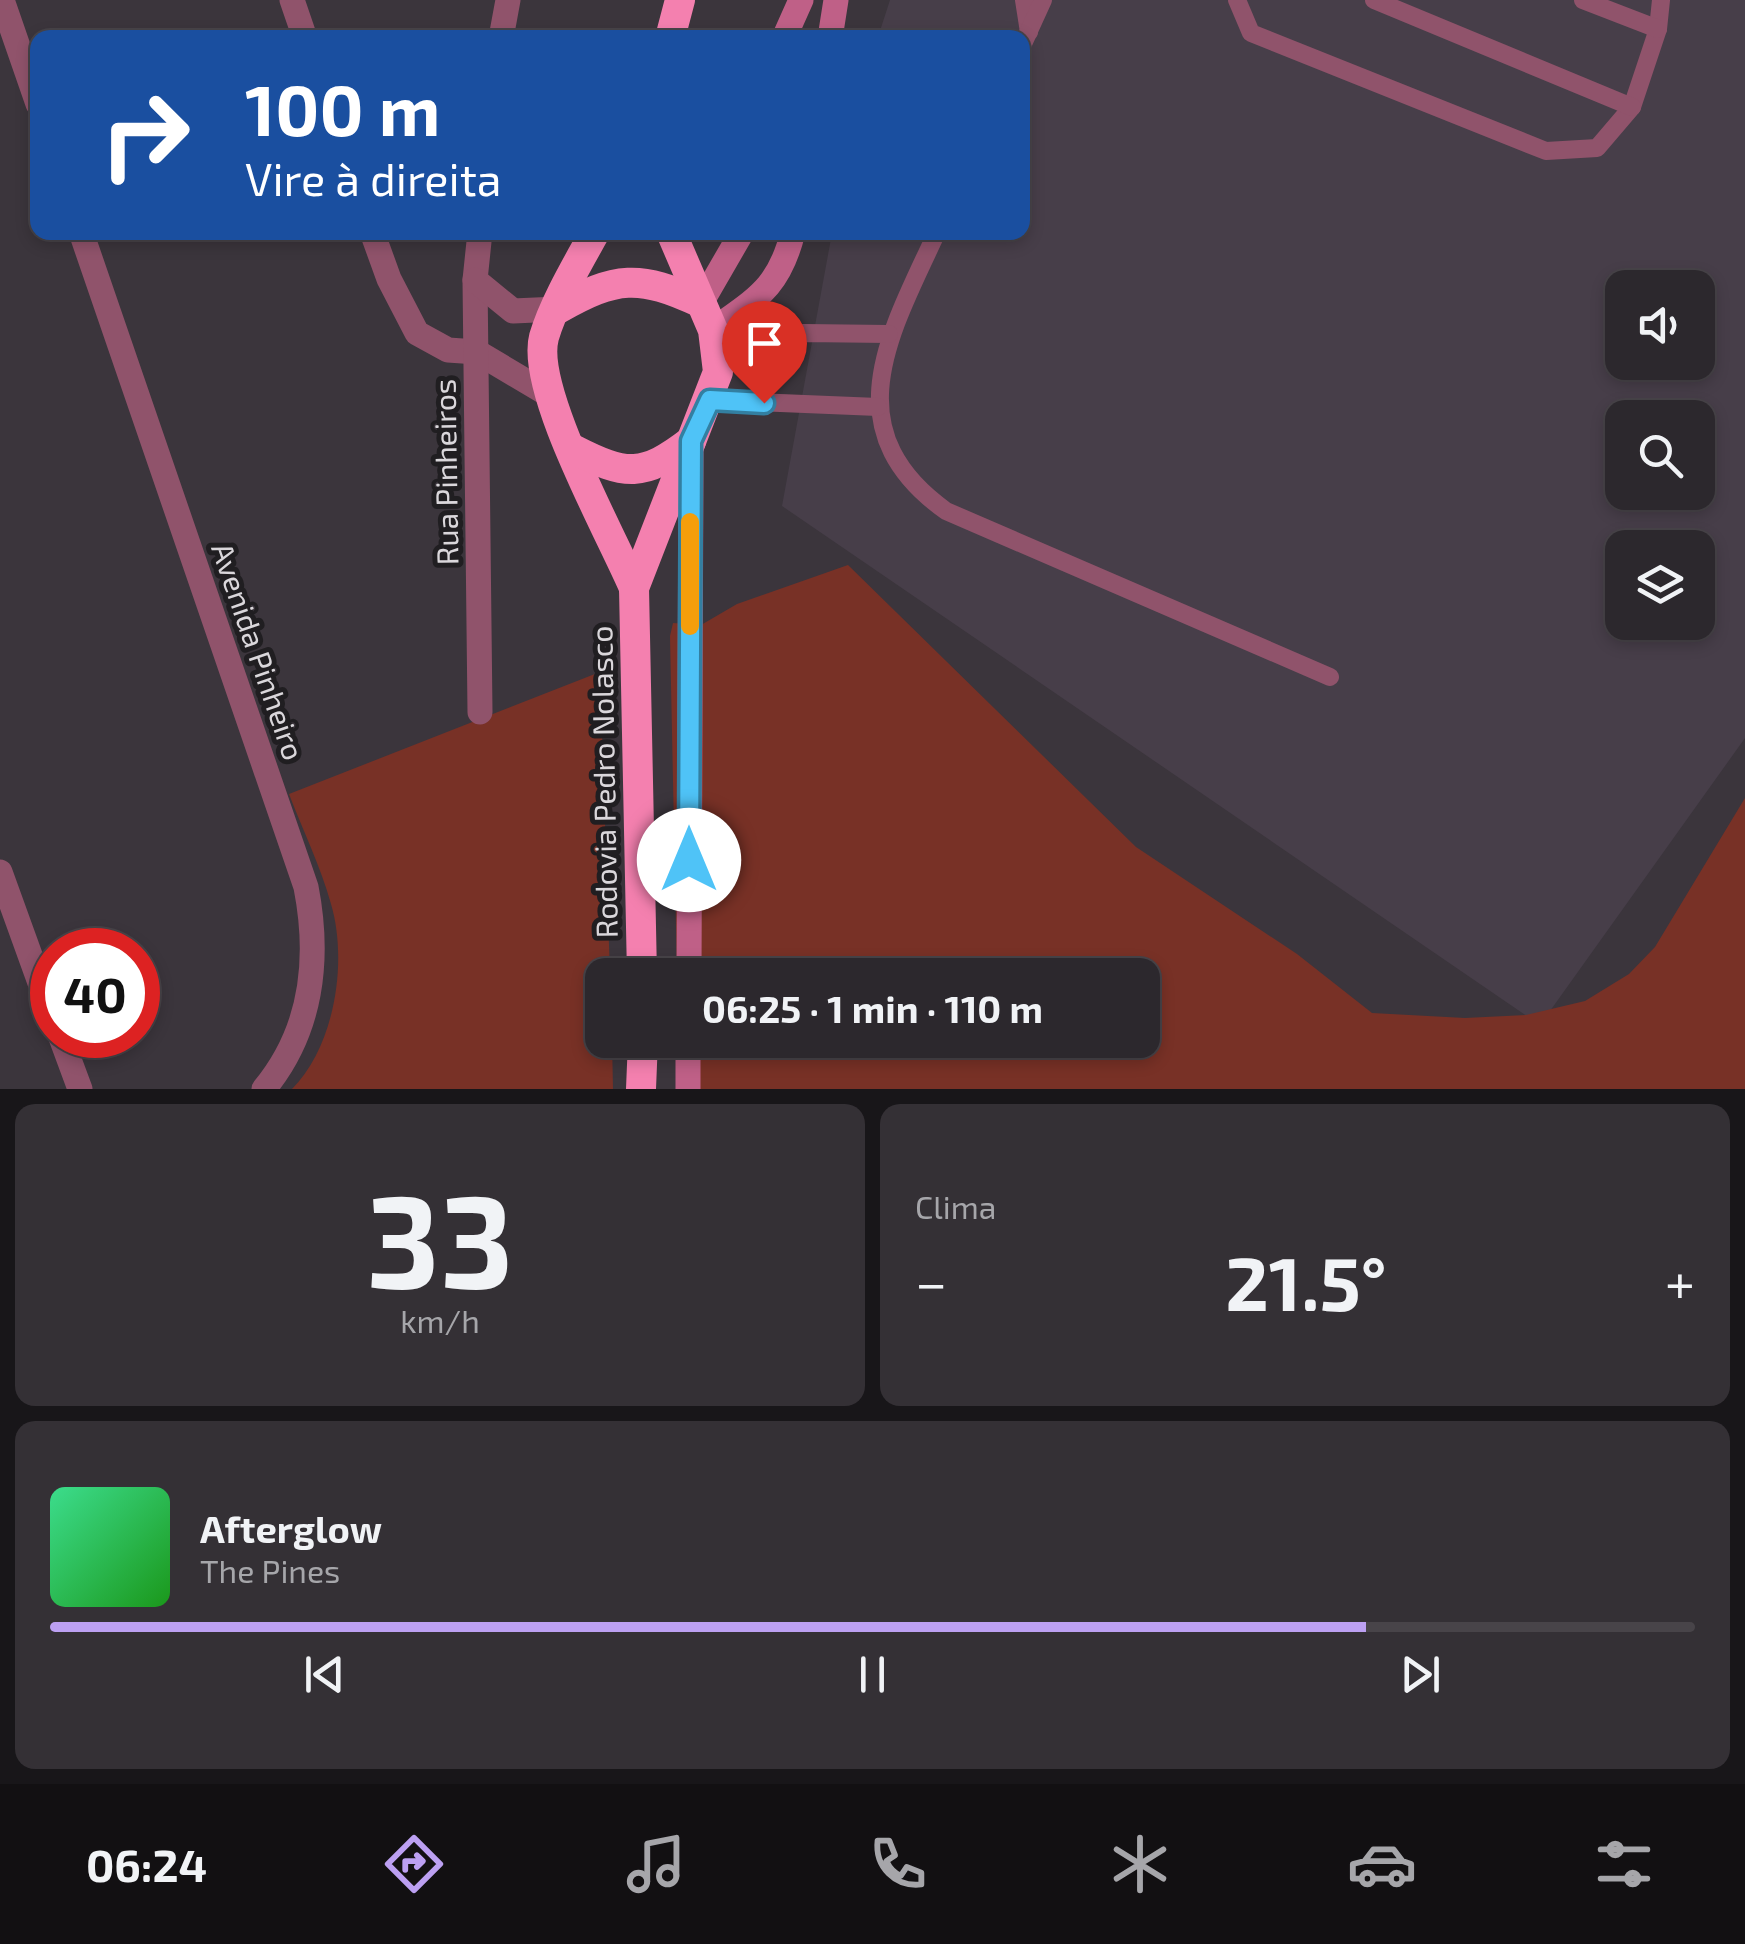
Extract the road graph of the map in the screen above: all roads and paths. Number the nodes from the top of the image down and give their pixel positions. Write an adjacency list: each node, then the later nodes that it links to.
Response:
1 (2, 0): 21 (street)
2 (292, 0): 14 (street)
3 (508, 0): 15 (street)
4 (680, 0): 16 (highway)
5 (801, 0): 17 (street)
6 (836, 0): 18 (street)
7 (1024, 0): 19 (lane)
8 (1043, 0): 20 (lane)
9 (1237, 0): 22 (lane)
10 (1374, 0): 22 (lane)
11 (1583, 0): 13 (lane)
12 (1661, 0): 13 (lane)
13 (1658, 28): 22 (lane)
14 (302, 30)
15 (502, 30)
16 (672, 30)
17 (788, 30)
18 (831, 30)
19 (1026, 30)
20 (1030, 30)
21 (30, 81)
22 (1632, 107)
23 (84, 240): 53 (street, Avenida Pinheiro)
24 (375, 240): 35 (street)
25 (479, 240): 31 (street, Rua Pinheiros)
26 (591, 240): 32 (highway, Rodovia Pedro Nolasco)
27 (674, 240): 33 (highway, Rodovia Pedro Nolasco)
28 (739, 240): 33 (street)
29 (791, 240): 33 (street)
30 (932, 240): 34 (lane)
31 (474, 280): 32 (street); 35 (street, Rua Pinheiros)
32 (558, 309): 33 (highway); 36 (highway, Rodovia Pedro Nolasco)
33 (710, 325): 34 (lane); 37 (highway, Rodovia Pedro Nolasco)
34 (889, 334): 38 (lane)
35 (476, 352): 36 (street); 43 (street, Rua Pinheiros)
36 (546, 393): 40 (highway, Rodovia Pedro Nolasco)
37 (710, 400): 38 (lane); 39 (highway, Rodovia Pedro Nolasco)
38 (878, 407): 42 (lane)
39 (691, 441): 40 (highway); 41 (highway, Rodovia Pedro Nolasco); 47 (street)
40 (573, 449): 41 (highway, Rodovia Pedro Nolasco)
41 (634, 588): 46 (highway, Rodovia Pedro Nolasco)
42 (1330, 677)
43 (480, 712)
44 (0, 872): 45 (street)
45 (7, 914): 48 (street)
46 (642, 958)
47 (689, 958)
48 (30, 966)
49 (69, 1058): 52 (street)
50 (642, 1058): 54 (highway)
51 (688, 1058): 55 (street)
52 (80, 1089)
53 (264, 1089)
54 (641, 1089)
55 (688, 1089)

